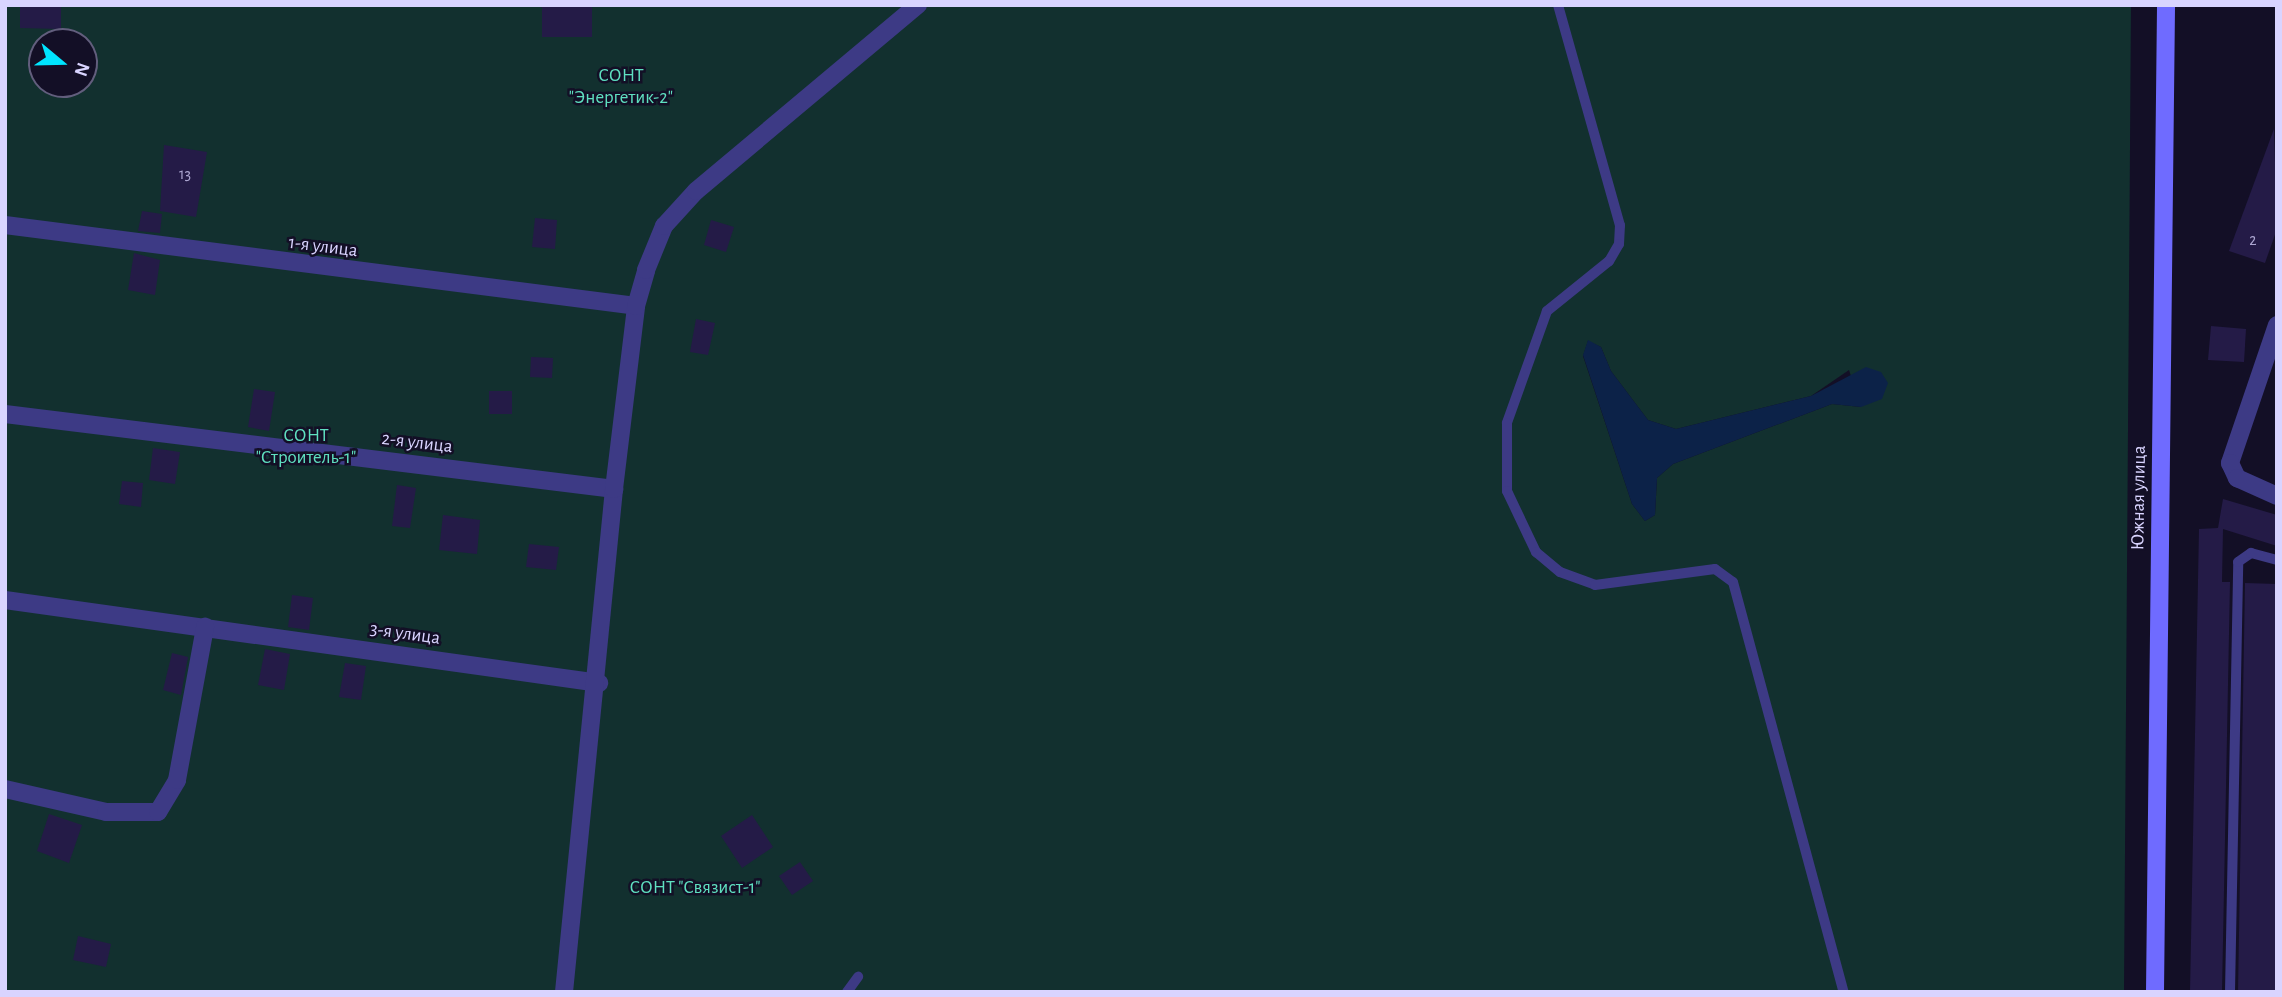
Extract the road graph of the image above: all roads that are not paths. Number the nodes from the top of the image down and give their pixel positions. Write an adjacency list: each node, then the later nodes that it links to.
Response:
1 (918, 5): 5 (street)
2 (1558, 5): 18 (lane)
3 (2166, 5): 19 (main road, Южная улица)
4 (5, 225): 5 (street, 1-я улица)
5 (636, 306): 8 (street)
6 (2277, 325): 9 (street)
7 (5, 414): 8 (street, 2-я улица)
8 (614, 489): 13 (street)
9 (2277, 496)
10 (2277, 560): 20 (lane)
11 (5, 600): 12 (street, 3-я улица)
12 (205, 627): 13 (street, 3-я улица); 14 (street)
13 (599, 683): 16 (street)
14 (5, 789)
15 (858, 976): 17 (lane)
16 (564, 992)
17 (847, 992)
18 (1844, 992)
19 (2155, 992)
20 (2230, 992)

